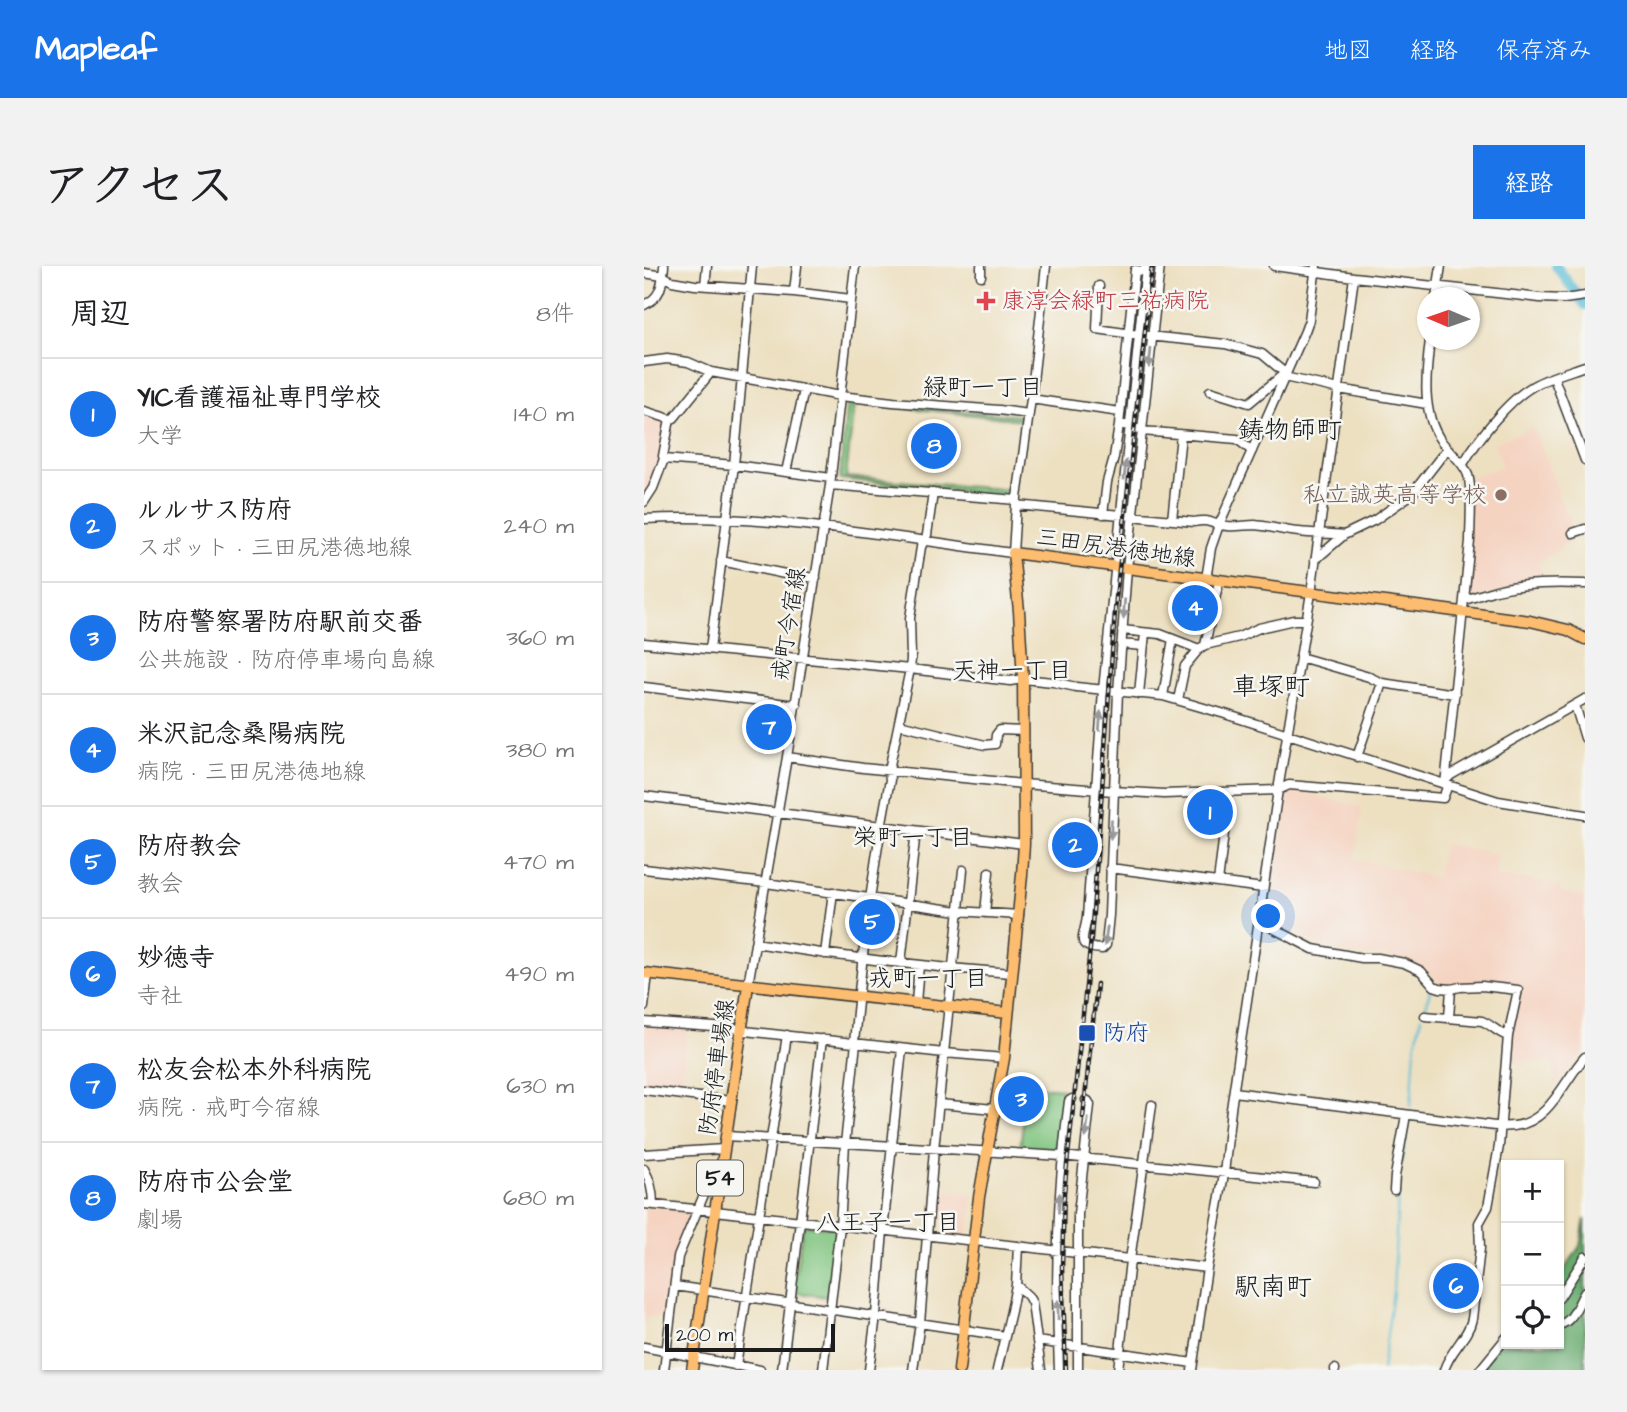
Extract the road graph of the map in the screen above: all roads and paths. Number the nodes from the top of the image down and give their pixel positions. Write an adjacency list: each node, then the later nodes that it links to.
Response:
1 (664, 266): 14 (street)
2 (707, 266): 17 (street)
3 (752, 266): 20 (street)
4 (797, 266): 21 (street)
5 (855, 266): 23 (street, 戒町今宿線)
6 (981, 266): 15 (street)
7 (1046, 266): 39 (street)
8 (1160, 266): 27 (street)
9 (1274, 266): 12 (street)
10 (1441, 266): 18 (street)
11 (1146, 268): 25 (street); 26 (street)
12 (1316, 269): 16 (street); 32 (street)
13 (644, 273): 14 (street)
14 (663, 276): 17 (street); 24 (street)
15 (981, 276)
16 (1354, 277): 18 (street); 35 (street)
17 (705, 285): 20 (street)
18 (1438, 285): 22 (street)
19 (1099, 286): 25 (street)
20 (750, 288): 21 (street); 34 (street)
21 (794, 292): 23 (street)
22 (1585, 296)
23 (851, 299): 38 (street, 戒町今宿線)
24 (644, 305)
25 (1128, 333): 26 (street); 42 (street)
26 (1139, 335): 27 (street); 46 (street)
27 (1152, 337): 32 (street); 47 (street, one-way to 47)
28 (1429, 350): 40 (street)
29 (644, 362): 31 (street)
30 (1585, 366): 33 (street)
31 (711, 372): 34 (street); 44 (street)
32 (1285, 375): 35 (street); 37 (street); 50 (street)
33 (1554, 377): 52 (street); 53 (street)
34 (742, 378): 36 (street); 54 (street)
35 (1339, 389): 40 (street); 70 (street)
36 (804, 390): 38 (street); 55 (street)
37 (1210, 391)
38 (840, 396): 43 (street); 56 (street, 戒町今宿線)
39 (1031, 399): 42 (street); 43 (street)
40 (1427, 404): 49 (street)
41 (644, 411): 44 (street)
42 (1120, 412): 45 (street)
43 (1029, 415): 59 (street)
44 (670, 419): 51 (street)
45 (1119, 425): 46 (street); 60 (street)
46 (1129, 426): 47 (street); 61 (street, one-way to 46)
47 (1142, 431): 48 (street); 62 (street)
48 (1181, 435): 50 (street); 65 (street)
49 (1447, 449): 53 (street); 71 (street)
50 (1252, 451): 66 (street)
51 (664, 459): 54 (street); 58 (street)
52 (1585, 459)
53 (1463, 464): 83 (street)
54 (734, 465): 55 (street); 63 (street)
55 (786, 472): 56 (street)
56 (830, 481): 57 (street); 67 (street, 戒町今宿線)
57 (933, 493): 59 (street); 72 (street)
58 (644, 502)
59 (1016, 503): 60 (street); 73 (street)
60 (1103, 514): 61 (street)
61 (1120, 514): 62 (street); 76 (street)
62 (1132, 517): 65 (street); 77 (street)
63 (726, 518): 64 (street); 67 (street); 75 (street)
64 (644, 519)
65 (1172, 520): 66 (street)
66 (1219, 525): 70 (street); 79 (street)
67 (823, 528): 72 (street); 78 (street, 戒町今宿線)
68 (1585, 529): 69 (street)
69 (1573, 533)
70 (1319, 535): 71 (street); 74 (street)
71 (1344, 535): 74 (street)
72 (925, 541): 73 (street); 97 (street)
73 (1013, 553): 76 (main road, 三田尻港徳地線); 98 (main road, 三田尻港徳地線)
74 (1315, 560): 82 (street)
75 (721, 561): 78 (street); 94 (street)
76 (1115, 566): 77 (main road, 三田尻港徳地線); 101 (street)
77 (1127, 568): 79 (main road, 三田尻港徳地線); 86 (street, one-way to 86)
78 (816, 578): 96 (street, 戒町今宿線)
79 (1206, 579): 80 (main road, 三田尻港徳地線)
80 (1219, 581): 82 (main road, 三田尻港徳地線); 93 (street)
81 (1585, 584): 83 (street)
82 (1311, 593): 84 (main road, 三田尻港徳地線); 85 (street)
83 (1464, 600): 84 (street)
84 (1464, 612): 89 (main road, 三田尻港徳地線); 104 (street)
85 (1307, 620): 93 (street); 95 (street)
86 (1122, 630): 87 (street); 91 (street)
87 (1145, 633): 88 (street); 92 (street)
88 (1172, 639): 93 (street); 105 (street)
89 (1585, 639)
90 (644, 643): 94 (street)
91 (1121, 644): 92 (street); 102 (street)
92 (1143, 646): 103 (street)
93 (1202, 647): 107 (street)
94 (710, 649): 96 (street)
95 (1300, 657): 99 (street); 112 (street)
96 (803, 659): 97 (street); 108 (street, 戒町今宿線)
97 (910, 669): 98 (street); 110 (street)
98 (1023, 678): 101 (street); 111 (main road, 三田尻港徳地線)
99 (1382, 683): 104 (street); 115 (street)
100 (644, 687): 108 (street)
101 (1102, 690): 102 (street); 119 (street, one-way to 101)
102 (1118, 692): 103 (street); 120 (street)
103 (1139, 694): 105 (street)
104 (1455, 694): 117 (street)
105 (1163, 696): 107 (street)
106 (1585, 699): 109 (street)
107 (1178, 700): 112 (street)
108 (796, 705): 114 (street, 戒町今宿線)
109 (1575, 705): 113 (street); 117 (street)
110 (899, 724): 111 (street); 116 (street)
111 (1023, 731): 118 (main road, 三田尻港徳地線)
112 (1287, 734): 115 (street); 121 (street)
113 (1585, 738)
114 (787, 757): 116 (street); 124 (street, 戒町今宿線)
115 (1357, 757): 117 (street)
116 (890, 770): 118 (street); 126 (street)
117 (1446, 783): 121 (street); 125 (street)
118 (1023, 785): 119 (street); 128 (main road, 三田尻港徳地線)
119 (1096, 789): 120 (street); 129 (street, one-way to 119)
120 (1113, 790): 122 (street); 129 (street, one-way to 129)
121 (1278, 790): 122 (street); 135 (street)
122 (1224, 792): 133 (street)
123 (644, 796): 124 (street)
124 (778, 813): 126 (street); 134 (street, 戒町今宿線)
125 (1585, 815)
126 (880, 827): 127 (street); 137 (street)
127 (916, 831): 128 (street); 138 (street)
128 (1024, 845): 141 (main road, 三田尻港徳地線)
129 (1110, 868): 133 (street)
130 (644, 869): 134 (street)
131 (963, 870): 139 (street)
132 (989, 872): 140 (street)
133 (1218, 882): 135 (street)
134 (766, 883): 136 (street); 143 (street, 戒町今宿線)
135 (1264, 888): 142 (street)
136 (833, 892): 137 (street); 144 (street)
137 (869, 898): 138 (street); 145 (street)
138 (908, 904): 139 (street); 146 (street)
139 (958, 911): 140 (street); 148 (street)
140 (985, 913): 141 (street)
141 (1019, 915): 149 (main road, 三田尻港徳地線)
142 (1259, 921): 152 (street); 171 (street)
143 (755, 943): 144 (street); 151 (street, 戒町今宿線)
144 (825, 954): 145 (street)
145 (862, 959): 146 (street); 153 (street)
146 (901, 963): 147 (street)
147 (919, 965): 148 (street); 154 (street)
148 (952, 969): 149 (street); 156 (street)
149 (1011, 973): 157 (main road, 三田尻港徳地線)
150 (646, 974): 151 (main road); 155 (street)
151 (748, 985): 153 (main road, 防府停車場線); 161 (main road, 防府停車場線 / 54)
152 (1451, 989): 159 (street); 163 (street)
153 (858, 997): 154 (main road, 防府停車場線); 165 (street)
154 (916, 1003): 156 (main road, 防府停車場線)
155 (644, 1007)
156 (949, 1007): 157 (main road, 防府停車場線); 167 (street)
157 (1007, 1013): 169 (main road, 三田尻港徳地線)
158 (1425, 1016): 159 (street)
159 (1450, 1018): 163 (street)
160 (644, 1022): 161 (street)
161 (744, 1030): 162 (street); 174 (main road, 防府停車場線 / 54)
162 (787, 1035): 164 (street); 181 (street)
163 (1508, 1036): 179 (street)
164 (822, 1039): 165 (street); 182 (street)
165 (855, 1043): 166 (street); 183 (street)
166 (902, 1049): 167 (street); 184 (street)
167 (944, 1054): 169 (street); 175 (street)
168 (1585, 1057): 179 (street)
169 (1004, 1058): 177 (main road, 三田尻港徳地線)
170 (644, 1090): 174 (street)
171 (1234, 1092): 178 (street); 194 (street)
172 (1072, 1098): 189 (street)
173 (1086, 1100): 190 (street, one-way to 190)
174 (731, 1101): 180 (main road, 防府停車場線 / 54)
175 (939, 1104): 177 (street); 186 (street)
176 (1152, 1105): 191 (street)
177 (994, 1109): 187 (main road, 三田尻港徳地線)
178 (1406, 1115): 179 (street); 196 (street)
179 (1500, 1126): 248 (street)
180 (726, 1136): 181 (street); 185 (main road, 防府停車場線 / 54)
181 (771, 1140): 182 (street); 200 (street)
182 (809, 1142): 183 (street); 201 (street)
183 (845, 1144): 184 (street); 202 (street)
184 (892, 1146): 186 (street); 203 (street)
185 (724, 1149): 188 (street); 193 (main road, 防府停車場線 / 54)
186 (934, 1149): 187 (street); 204 (street)
187 (987, 1152): 189 (street); 205 (main road, 三田尻港徳地線)
188 (644, 1154)
189 (1062, 1156): 190 (street); 207 (street, one-way to 189)
190 (1083, 1159): 191 (street); 208 (street)
191 (1143, 1164): 194 (street); 210 (street)
192 (644, 1169): 197 (street)
193 (721, 1174): 198 (street); 199 (main road, 防府停車場線 / 54)
194 (1224, 1174): 195 (street); 211 (street)
195 (1314, 1182)
196 (1395, 1190)
197 (649, 1205): 198 (street)
198 (699, 1209): 199 (street); 213 (street)
199 (715, 1211): 200 (street); 214 (main road, 防府停車場線 / 54)
200 (759, 1216): 201 (street); 217 (street)
201 (800, 1221): 202 (street); 218 (street)
202 (840, 1226): 203 (street); 219 (street)
203 (883, 1231): 204 (street); 220 (street)
204 (927, 1236): 205 (street); 221 (street)
205 (974, 1241): 206 (street); 223 (main road, 三田尻港徳地線)
206 (1018, 1246): 207 (street); 212 (street)
207 (1057, 1250): 208 (street); 226 (street, one-way to 207)
208 (1077, 1253): 210 (street); 229 (street)
209 (1585, 1257): 215 (street)
210 (1130, 1260): 211 (street); 231 (street)
211 (1207, 1268): 234 (street)
212 (1016, 1285): 224 (street); 225 (street)
213 (675, 1286): 214 (street); 230 (street)
214 (703, 1290): 217 (street); 232 (main road, 防府停車場線 / 54)
215 (1564, 1290)
216 (1585, 1292): 222 (street)
217 (747, 1297): 218 (street); 233 (street)
218 (790, 1303): 219 (street); 238 (street)
219 (830, 1309): 220 (street); 239 (street)
220 (876, 1315): 221 (street); 240 (street)
221 (920, 1323): 223 (street); 241 (street)
222 (1564, 1324)
223 (964, 1330): 224 (street); 242 (main road, 三田尻港徳地線)
224 (1005, 1336): 243 (street)
225 (1037, 1341): 226 (street); 244 (street)
226 (1058, 1344): 229 (street); 245 (street)
227 (1501, 1344): 249 (street)
228 (644, 1347): 230 (street)
229 (1078, 1347): 231 (street); 246 (street)
230 (667, 1352): 232 (street); 235 (street)
231 (1120, 1353): 234 (street); 247 (street)
232 (694, 1356): 233 (street); 236 (main road, 防府停車場線 / 54)
233 (736, 1366): 237 (street)
234 (1192, 1366)
235 (664, 1370)
236 (692, 1370)
237 (760, 1370)
238 (782, 1370)
239 (823, 1370)
240 (869, 1370)
241 (913, 1370)
242 (959, 1370)
243 (997, 1370)
244 (1041, 1370)
245 (1059, 1370)
246 (1078, 1370)
247 (1118, 1370)
248 (1444, 1370)
249 (1480, 1370)

